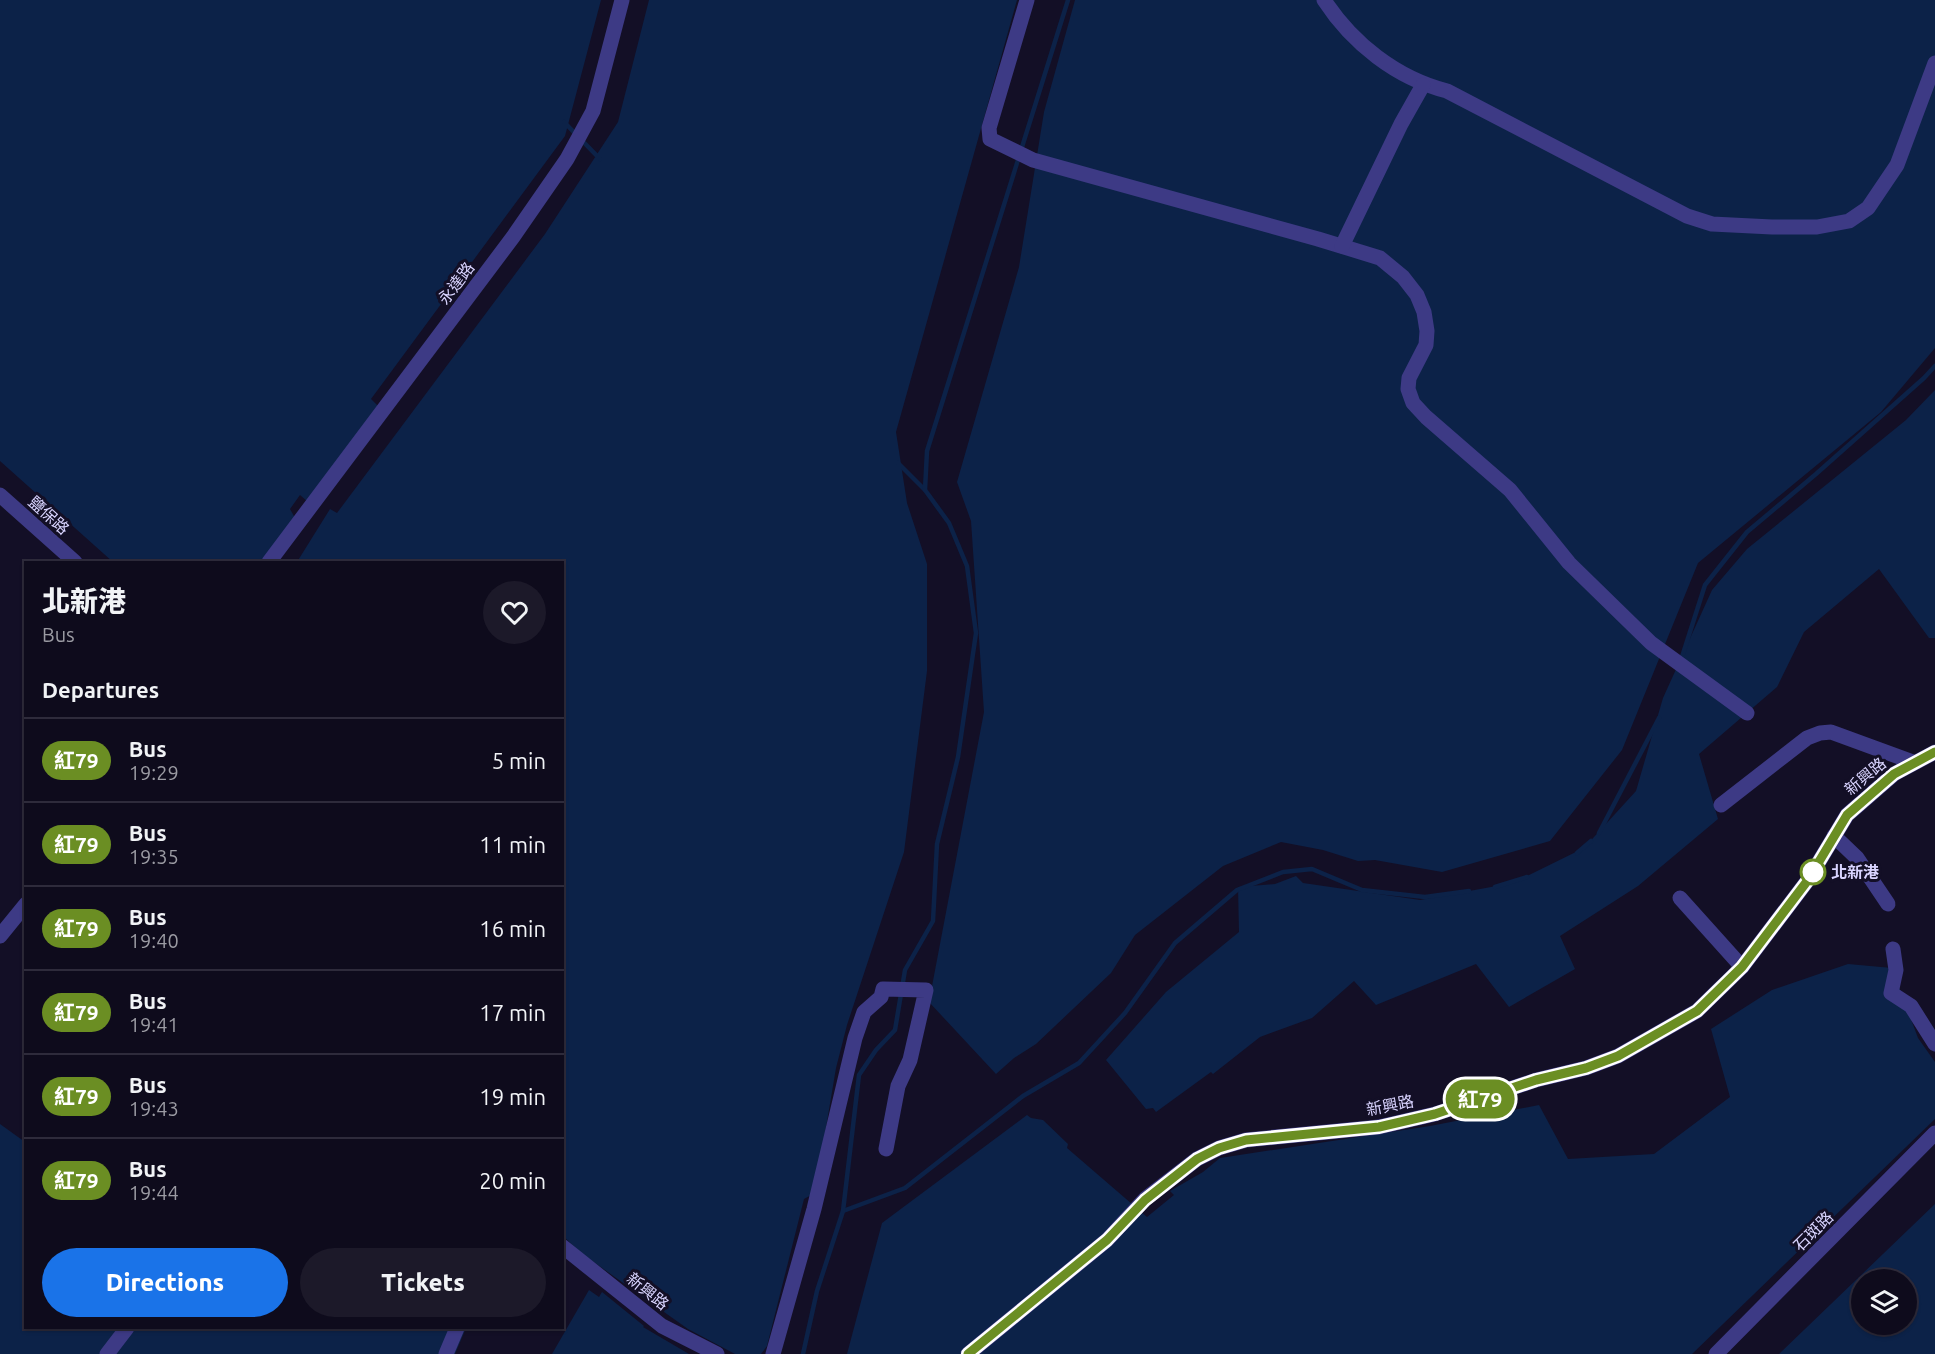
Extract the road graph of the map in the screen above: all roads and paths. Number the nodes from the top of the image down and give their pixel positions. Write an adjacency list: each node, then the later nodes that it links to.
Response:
1 (622, 0): 9 (street, 永達路)
2 (1027, 0): 6 (street)
3 (1324, 0): 5 (street)
4 (1935, 63): 5 (street)
5 (1423, 85): 6 (street)
6 (1342, 246): 10 (street)
7 (0, 495): 8 (street, 鹽保路)
8 (74, 561)
9 (270, 561)
10 (1747, 714)
11 (1935, 752): 12 (street, 新興路)
12 (1913, 762): 13 (street); 14 (street, 新興路)
13 (1721, 805)
14 (1834, 836): 16 (street); 20 (street, 新興路)
15 (1680, 897): 20 (street)
16 (1888, 904)
17 (24, 906): 18 (street)
18 (0, 936)
19 (1893, 949): 21 (street)
20 (1742, 967): 31 (street, 新興路)
21 (1935, 1044)
22 (1935, 1133): 32 (street, 石斑路)
23 (886, 1149): 30 (street)
24 (564, 1248): 29 (street, 新興路)
25 (126, 1329): 27 (street)
26 (457, 1329): 28 (street)
27 (107, 1354)
28 (446, 1354)
29 (717, 1354)
30 (773, 1354)
31 (968, 1354)
32 (1716, 1354)

